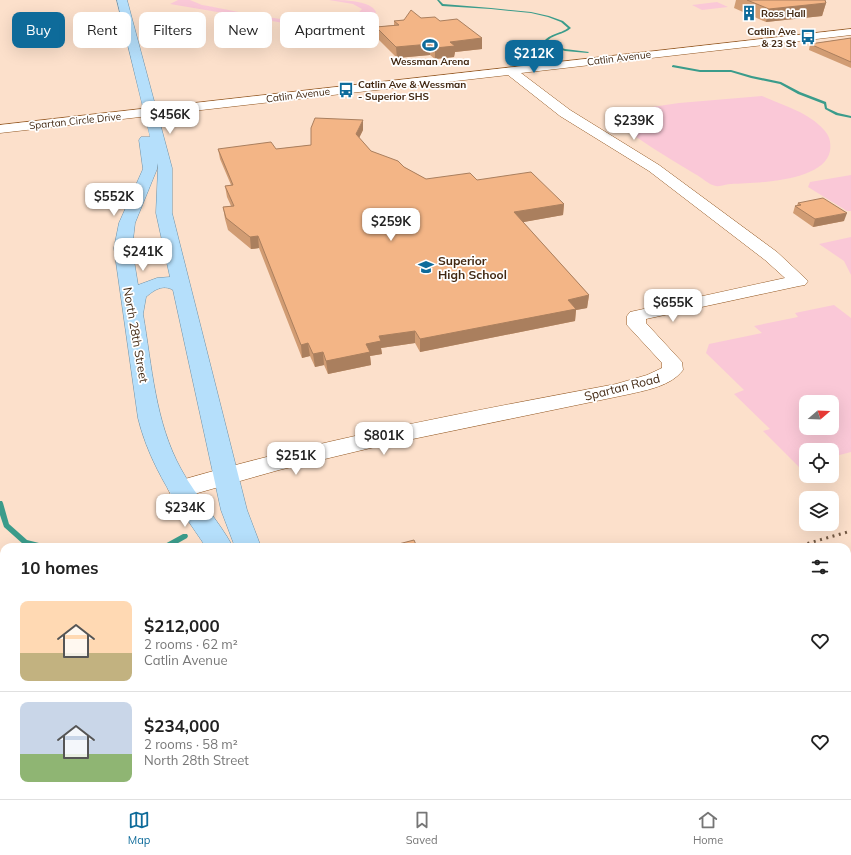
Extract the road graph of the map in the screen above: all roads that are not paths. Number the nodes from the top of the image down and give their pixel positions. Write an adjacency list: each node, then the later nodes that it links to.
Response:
1 (122, 0): 6 (main road)
2 (851, 32): 3 (street, Catlin Avenue)
3 (830, 34): 4 (street); 5 (street, Catlin Avenue)
4 (851, 43)
5 (511, 71): 6 (street, Catlin Avenue); 10 (street, Spartan Road)
6 (150, 113): 7 (street, Spartan Circle Drive); 8 (main road); 9 (main road, North 28th Street)
7 (0, 129)
8 (181, 287): 9 (main road); 10 (main road)
9 (133, 314): 11 (main road, North 28th Street)
10 (225, 475): 11 (street, Spartan Road); 13 (main road)
11 (180, 489): 12 (main road, North 28th Street)
12 (217, 543)
13 (246, 543)

